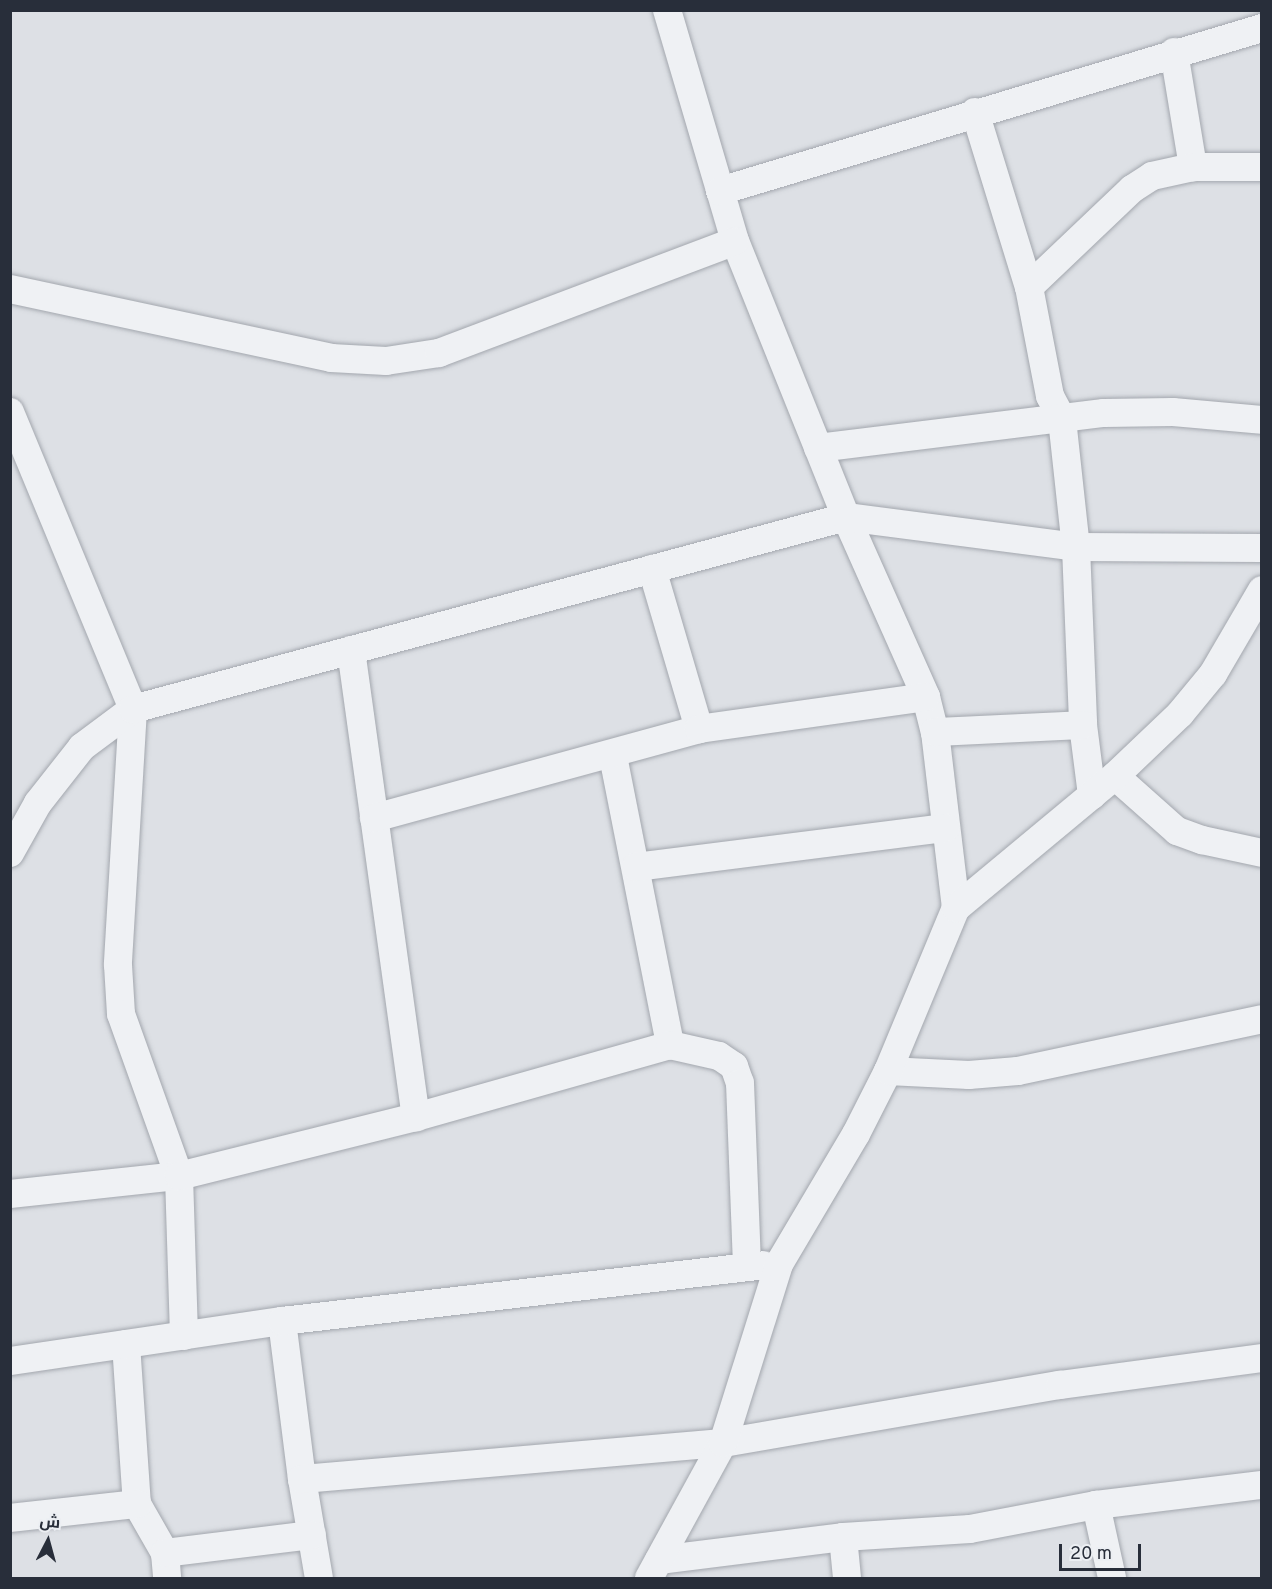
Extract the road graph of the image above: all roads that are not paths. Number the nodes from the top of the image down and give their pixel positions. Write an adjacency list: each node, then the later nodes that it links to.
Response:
1 (667, 10): 7 (street)
2 (1262, 28): 3 (street)
3 (1174, 52): 4 (street); 5 (street)
4 (975, 112): 7 (street); 9 (street)
5 (1193, 167): 6 (street); 9 (street)
6 (1262, 167)
7 (720, 191): 8 (street)
8 (735, 242): 10 (street); 14 (street)
9 (1029, 287): 12 (street)
10 (10, 289)
11 (10, 412): 22 (street)
12 (1062, 419): 13 (street); 14 (street); 16 (street)
13 (1262, 420)
14 (818, 448): 15 (street)
15 (846, 517): 16 (street); 18 (street); 21 (street)
16 (1076, 547): 17 (street); 23 (street)
17 (1262, 548)
18 (652, 569): 20 (street); 24 (street)
19 (1262, 590): 27 (street)
20 (351, 650): 22 (street); 29 (street)
21 (926, 697): 24 (street); 25 (street)
22 (133, 709): 31 (street); 39 (street)
23 (1083, 725): 25 (street); 28 (street)
24 (699, 729): 26 (street)
25 (935, 732): 30 (street)
26 (614, 756): 29 (street); 33 (street)
27 (1115, 776): 28 (street); 32 (street)
28 (1092, 795): 34 (street)
29 (374, 818): 38 (street)
30 (946, 828): 33 (street); 34 (street)
31 (10, 853)
32 (1262, 853)
33 (636, 867): 36 (street)
34 (956, 909): 37 (street)
35 (1262, 1019): 37 (street)
36 (670, 1045): 38 (street); 42 (street)
37 (888, 1071): 41 (street)
38 (416, 1117): 39 (street)
39 (178, 1176): 40 (street); 44 (street)
40 (10, 1194)
41 (779, 1264): 42 (street); 48 (street)
42 (747, 1267): 43 (street)
43 (282, 1321): 44 (street); 49 (street)
44 (184, 1336): 45 (street)
45 (126, 1344): 47 (street); 51 (street)
46 (1262, 1359): 48 (street)
47 (10, 1361)
48 (723, 1443): 49 (street); 57 (street)
49 (302, 1479): 54 (street)
50 (1262, 1485): 52 (street)
51 (137, 1504): 53 (street); 56 (street)
52 (1096, 1505): 55 (street); 60 (street)
53 (10, 1518)
54 (312, 1535): 56 (street); 58 (street)
55 (843, 1537): 57 (street); 59 (street)
56 (166, 1566)
57 (654, 1569)
58 (319, 1578)
59 (847, 1578)
60 (1112, 1578)

